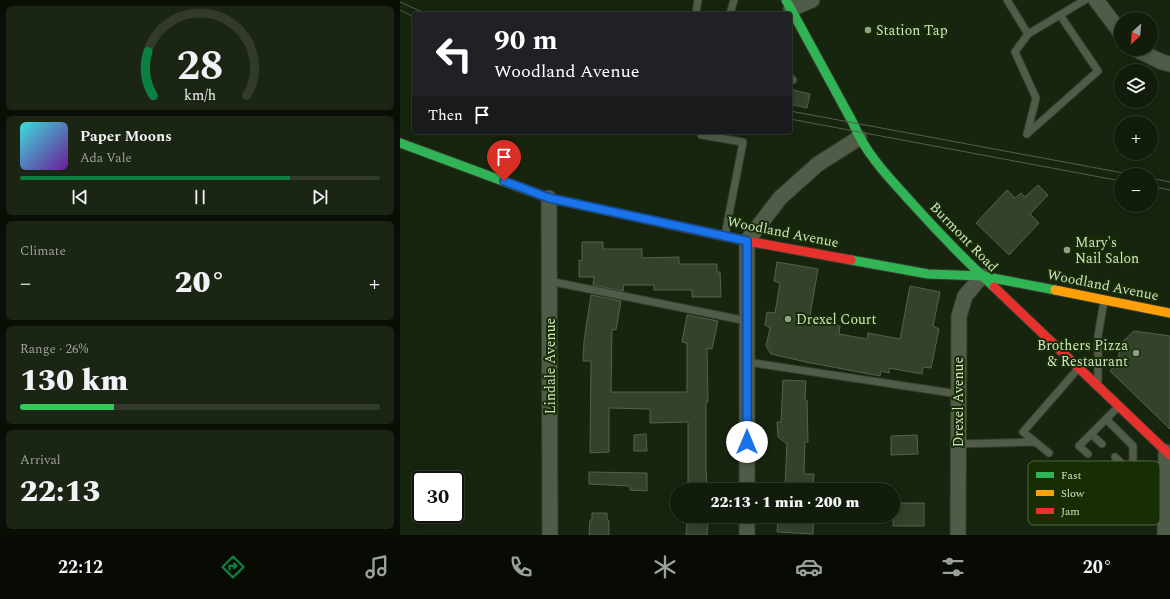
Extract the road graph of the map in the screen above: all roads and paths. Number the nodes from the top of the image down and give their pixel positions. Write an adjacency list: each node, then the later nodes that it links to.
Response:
1 (698, 0): 7 (lane)
2 (734, 0): 8 (lane)
3 (812, 0): 6 (street)
4 (1009, 0): 12 (lane)
5 (1095, 0): 10 (lane); 11 (street)
6 (788, 4)
7 (696, 12)
8 (731, 12)
9 (792, 13): 16 (street, Burmont Road)
10 (1060, 14): 12 (lane); 12 (lane)
11 (1114, 24)
12 (1028, 34)
13 (1150, 56): 14 (street)
14 (1170, 64)
15 (700, 135): 19 (lane)
16 (859, 138): 20 (street); 21 (street, Burmont Road)
17 (400, 143): 18 (street, Woodland Avenue)
18 (549, 198): 19 (street, Woodland Avenue); 22 (street, Lindale Avenue)
19 (725, 235): 20 (street, Woodland Avenue)
20 (747, 241): 21 (street, Woodland Avenue); 25 (street)
21 (982, 276): 23 (street, Woodland Avenue); 27 (street, Burmont Road); 29 (street, Drexel Avenue)
22 (549, 280): 25 (lane); 47 (street, Lindale Avenue)
23 (1105, 300): 24 (street, Woodland Avenue); 28 (lane)
24 (1170, 313)
25 (747, 321): 26 (street)
26 (747, 362): 29 (lane); 43 (street)
27 (1079, 368): 28 (street, Burmont Road); 33 (lane)
28 (1098, 386): 30 (street, Burmont Road)
29 (958, 394): 34 (street, Drexel Avenue)
30 (1119, 406): 31 (lane); 39 (street, Burmont Road)
31 (1106, 419): 32 (lane); 41 (lane)
32 (1091, 434): 35 (lane); 37 (lane)
33 (1035, 442): 34 (lane); 36 (lane)
34 (958, 444): 49 (street, Drexel Avenue)
35 (1102, 444)
36 (1049, 453)
37 (1088, 454)
38 (1115, 457): 40 (lane)
39 (1167, 458): 42 (lane); 45 (street)
40 (1119, 461)
41 (1133, 461)
42 (1152, 461)
43 (747, 483)
44 (1160, 500): 45 (lane)
45 (1166, 501): 50 (street)
46 (747, 523): 48 (street)
47 (550, 535)
48 (747, 535)
49 (958, 535)
50 (1165, 535)

